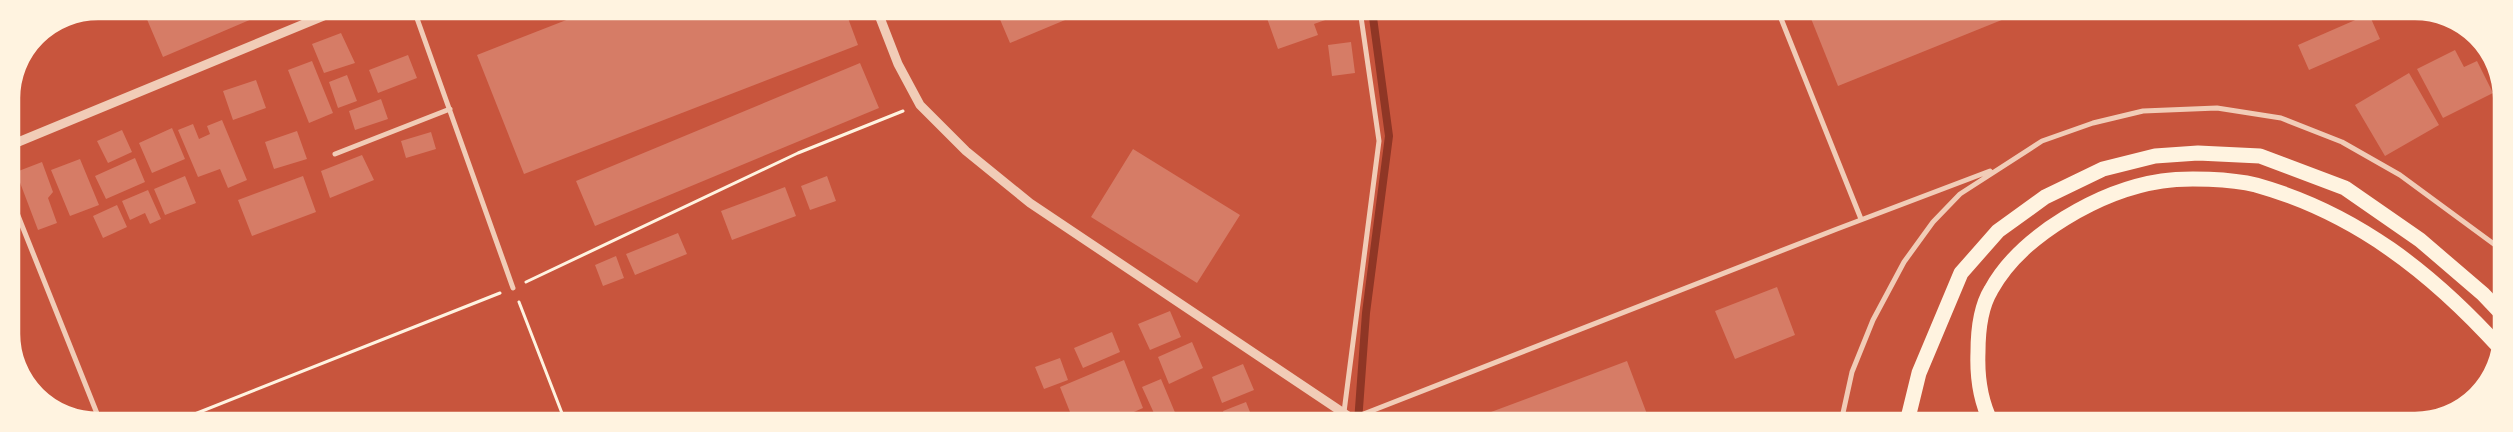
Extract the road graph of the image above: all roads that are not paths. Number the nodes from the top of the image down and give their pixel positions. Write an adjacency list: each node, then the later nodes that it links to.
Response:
1 (316, 19): 7 (street)
2 (417, 19): 6 (street)
3 (880, 19): 17 (street)
4 (1361, 19): 18 (street)
5 (1781, 19): 11 (street)
6 (450, 109): 8 (street); 13 (street)
7 (19, 141)
8 (335, 154)
9 (1995, 170): 11 (street); 12 (street); 20 (street)
10 (19, 218): 16 (street)
11 (1861, 220): 19 (street)
12 (2494, 244)
13 (513, 288)
14 (2494, 306): 21 (highway)
15 (2494, 341): 22 (highway)
16 (97, 413)
17 (1337, 413)
18 (1344, 413)
19 (1373, 413)
20 (1844, 413)
21 (1909, 413)
22 (1988, 413)

